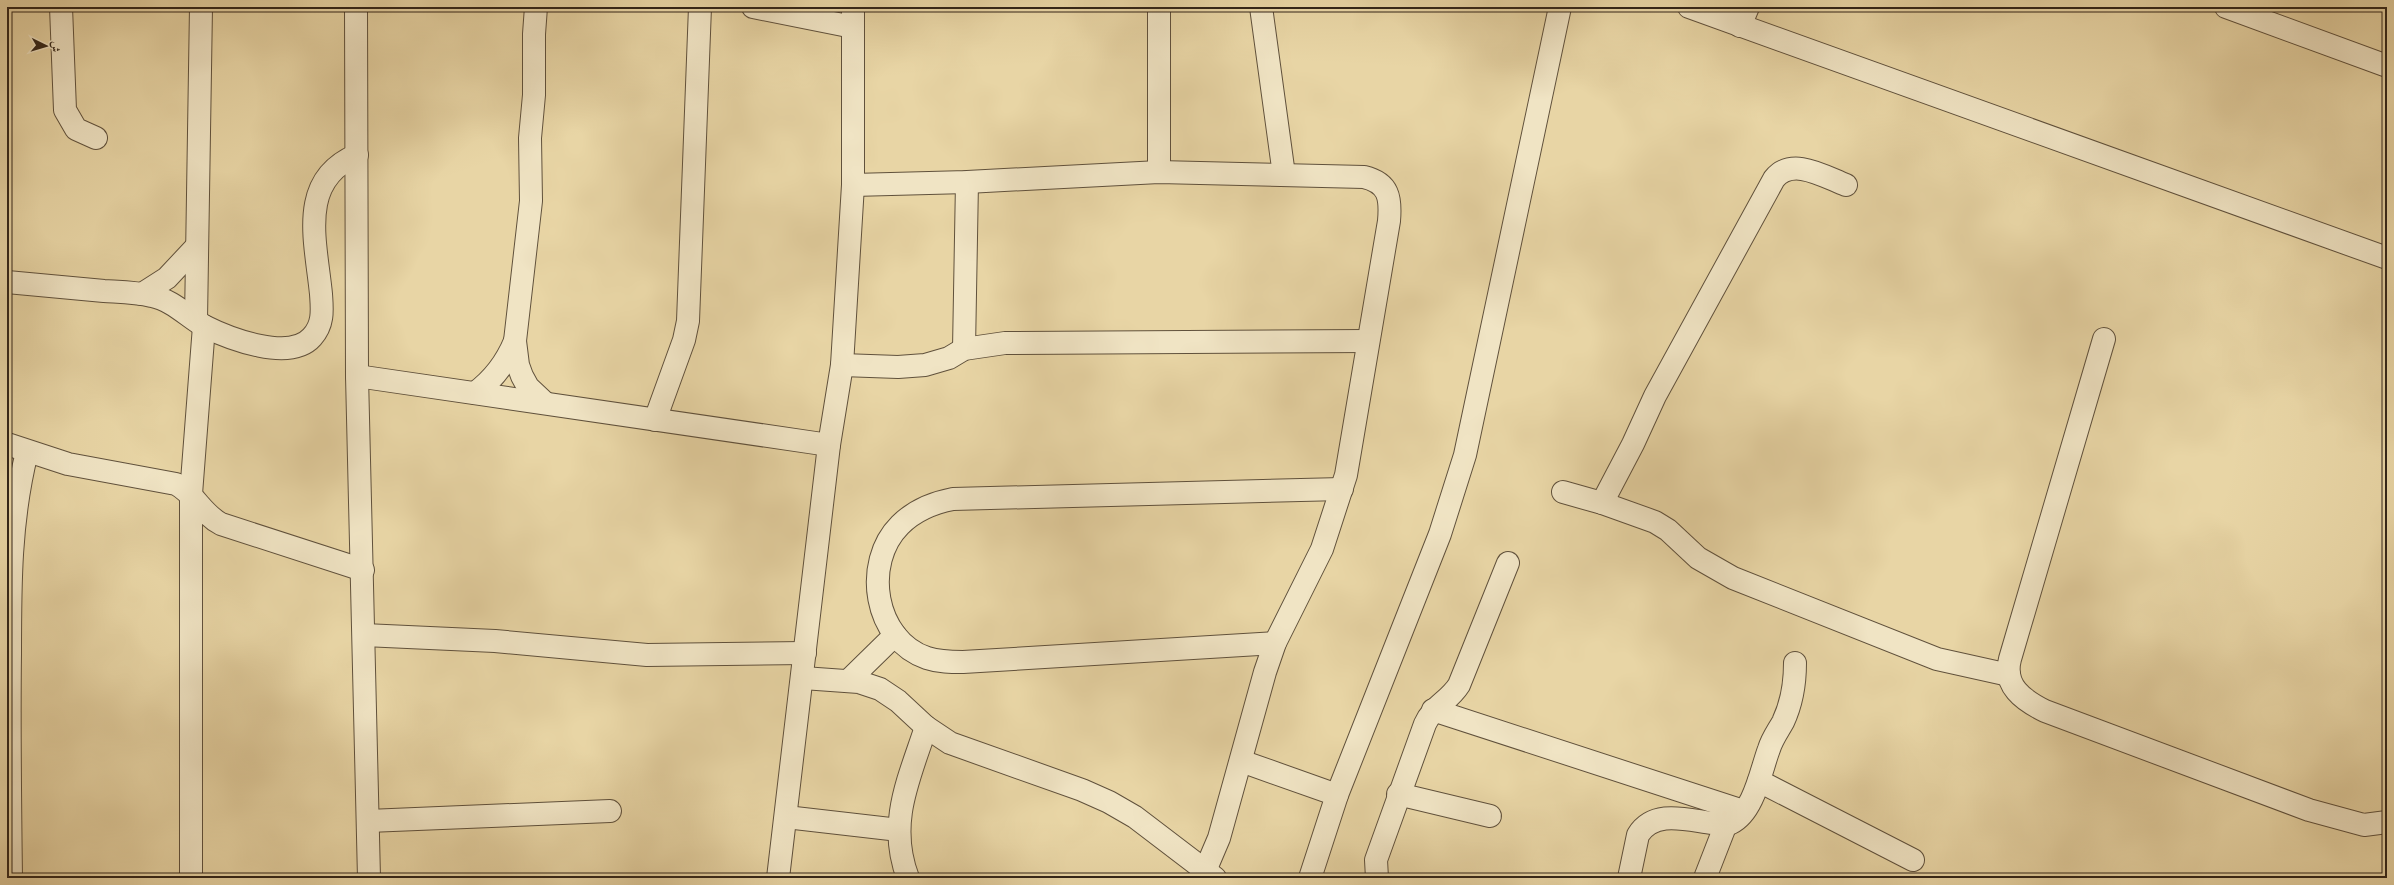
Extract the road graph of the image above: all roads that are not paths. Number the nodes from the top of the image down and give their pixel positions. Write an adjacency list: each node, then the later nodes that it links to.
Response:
1 (61, 7): 16 (street)
2 (201, 7): 23 (street)
3 (356, 7): 17 (street)
4 (536, 7): 29 (street)
5 (700, 7): 36 (street)
6 (753, 7): 14 (street)
7 (1159, 7): 18 (street)
8 (1261, 7): 19 (street)
9 (1560, 7): 59 (street)
10 (1689, 7): 13 (street)
11 (2226, 7): 12 (street)
12 (2262, 13): 15 (street)
13 (1744, 16): 24 (street)
14 (853, 17): 21 (street)
15 (2387, 66)
16 (96, 138)
17 (357, 155): 27 (street); 33 (street)
18 (1158, 172): 19 (street); 20 (street)
19 (1284, 175): 30 (street)
20 (967, 182): 21 (street); 31 (street)
21 (853, 184): 32 (street)
22 (1846, 185): 43 (street)
23 (197, 246): 26 (street); 27 (street)
24 (2387, 258)
25 (7, 282): 26 (street)
26 (142, 294): 27 (street)
27 (200, 323): 42 (street)
28 (2104, 338): 51 (street)
29 (515, 341): 34 (street); 35 (street)
30 (1368, 341): 31 (street); 40 (street)
31 (964, 349): 32 (street)
32 (842, 364): 38 (street)
33 (357, 376): 34 (street); 45 (street)
34 (475, 393): 35 (street)
35 (545, 403): 36 (street)
36 (655, 420): 38 (street)
37 (7, 444): 39 (street)
38 (829, 445): 49 (street)
39 (27, 452): 42 (street); 70 (street)
40 (1342, 489): 47 (street); 48 (street)
41 (1563, 492): 43 (street)
42 (191, 494): 45 (street); 71 (street)
43 (1602, 503): 51 (street)
44 (1508, 563): 54 (street)
45 (362, 570): 46 (street)
46 (364, 635): 49 (street); 64 (street)
47 (895, 635): 48 (street); 53 (street)
48 (1275, 643): 56 (street)
49 (805, 653): 52 (street)
50 (1795, 663): 57 (street)
51 (2009, 675): 65 (street)
52 (803, 678): 53 (street); 63 (street)
53 (848, 681): 55 (street)
54 (1432, 710): 58 (street); 61 (street)
55 (926, 727): 67 (street); 69 (street)
56 (1241, 761): 59 (street); 69 (street)
57 (1759, 781): 61 (street); 68 (street)
58 (1398, 794): 62 (street); 76 (street)
59 (1336, 795): 75 (street)
60 (610, 811): 64 (street)
61 (1742, 811): 66 (street)
62 (1490, 816)
63 (786, 817): 67 (street); 73 (street)
64 (368, 821): 72 (street)
65 (2387, 822)
66 (1726, 824): 77 (street); 78 (street)
67 (899, 830): 74 (street)
68 (1912, 860)
69 (1207, 876)
70 (11, 878)
71 (191, 878)
72 (369, 878)
73 (778, 878)
74 (908, 878)
75 (1310, 878)
76 (1377, 878)
77 (1629, 878)
78 (1705, 878)

